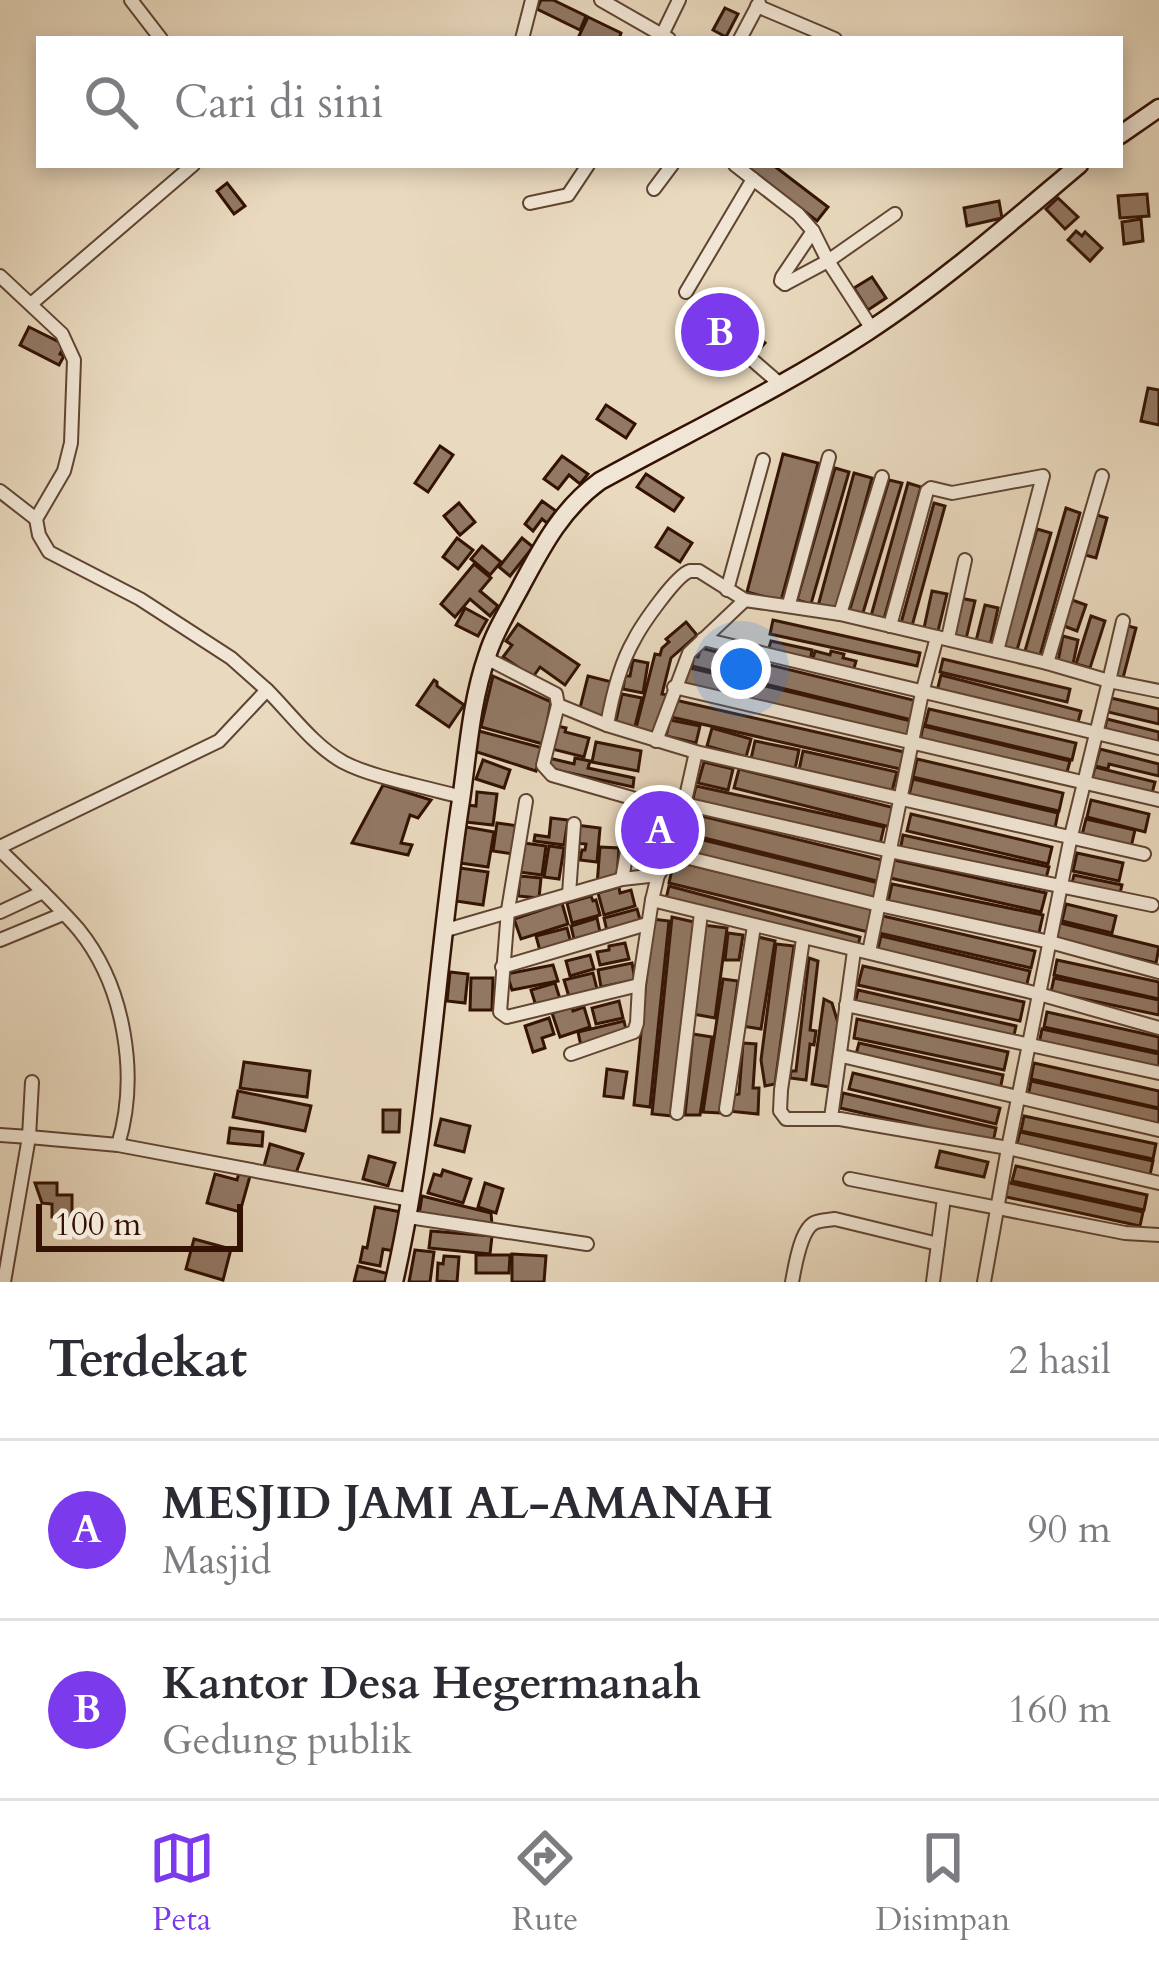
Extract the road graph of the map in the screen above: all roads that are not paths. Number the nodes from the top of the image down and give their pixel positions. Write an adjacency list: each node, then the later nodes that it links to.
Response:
1 (130, 0): 6 (street)
2 (532, 0): 7 (street)
3 (602, 0): 8 (street)
4 (679, 0): 9 (street)
5 (758, 3): 10 (street); 11 (street)
6 (158, 36)
7 (523, 36)
8 (664, 36)
9 (666, 36)
10 (742, 36)
11 (829, 36)
12 (1159, 108): 13 (street)
13 (1123, 133)
14 (190, 168): 27 (street)
15 (586, 168): 21 (street)
16 (670, 168): 20 (street)
17 (739, 168): 19 (street)
18 (1074, 168): 28 (street)
19 (753, 178): 23 (street); 26 (street)
20 (654, 189)
21 (530, 203)
22 (895, 214): 24 (street)
23 (813, 231): 24 (street); 24 (street)
24 (828, 261): 28 (street)
25 (0, 276): 27 (street)
26 (686, 292)
27 (31, 304): 36 (street)
28 (872, 329): 30 (street)
29 (720, 332): 30 (street)
30 (780, 384): 47 (street)
31 (829, 457): 40 (street)
32 (763, 460): 38 (street)
33 (1102, 476): 48 (street)
34 (882, 477): 41 (street)
35 (0, 491): 36 (street)
36 (36, 519): 51 (street)
37 (965, 560): 44 (street)
38 (727, 590): 39 (street); 55 (street)
39 (745, 600): 40 (street); 45 (street)
40 (789, 604): 41 (street)
41 (841, 614): 43 (street)
42 (1124, 621): 49 (street)
43 (890, 626): 44 (street); 46 (street)
44 (942, 638): 46 (street); 53 (street)
45 (703, 639): 50 (street); 53 (street)
46 (997, 651): 48 (street)
47 (486, 658): 54 (street); 62 (street)
48 (1047, 663): 49 (street)
49 (1108, 681): 52 (street); 56 (street)
50 (674, 687): 57 (street); 58 (street)
51 (267, 690): 62 (street); 69 (street)
52 (1159, 691)
53 (922, 693): 56 (street); 58 (street)
54 (558, 706): 55 (street); 74 (street)
55 (607, 724): 57 (street)
56 (1097, 733): 59 (street); 61 (street)
57 (656, 741): 60 (street)
58 (912, 742): 61 (street); 63 (street)
59 (1159, 748)
60 (696, 752): 63 (street); 66 (street)
61 (1086, 783): 64 (street); 68 (street)
62 (461, 797): 87 (street)
63 (901, 798): 68 (street); 70 (street)
64 (1159, 800)
65 (526, 801): 81 (street)
66 (685, 804): 70 (street); 71 (street)
67 (574, 824): 77 (street)
68 (1071, 836): 72 (street); 75 (street)
69 (0, 848): 76 (street)
70 (890, 851): 75 (street); 79 (street)
71 (673, 854): 73 (street); 79 (street)
72 (1144, 854)
73 (658, 875): 74 (street); 78 (street)
74 (622, 879): 77 (street)
75 (1061, 888): 80 (street); 90 (street)
76 (43, 892): 82 (street); 84 (street)
77 (568, 894): 81 (street)
78 (652, 900): 83 (street); 85 (street)
79 (879, 904): 90 (street); 91 (street)
80 (1152, 905)
81 (508, 910): 87 (street); 92 (street)
82 (0, 912)
83 (701, 913): 86 (street); 105 (street)
84 (63, 914): 89 (street); 110 (street)
85 (647, 924): 92 (street); 94 (street)
86 (754, 926): 88 (street); 104 (street)
87 (443, 931): 115 (street)
88 (802, 939): 91 (street); 106 (street)
89 (0, 940)
90 (1050, 942): 93 (street); 95 (street)
91 (862, 952): 95 (street); 96 (street)
92 (502, 967): 94 (street)
93 (1159, 972)
94 (639, 985): 99 (street)
95 (1039, 994): 97 (street); 98 (street)
96 (847, 1005): 98 (street); 100 (street)
97 (1159, 1028)
98 (1029, 1046): 101 (street); 103 (street)
99 (571, 1054)
100 (842, 1056): 103 (street); 106 (street)
101 (1159, 1073)
102 (32, 1082): 109 (street)
103 (1018, 1098): 107 (street); 111 (street)
104 (726, 1109)
105 (677, 1113)
106 (831, 1118): 111 (street)
107 (1159, 1130)
108 (0, 1135): 109 (street)
109 (29, 1137): 110 (street); 120 (street)
110 (118, 1145): 115 (street)
111 (1008, 1148): 113 (street); 116 (street)
112 (850, 1179): 114 (street)
113 (1159, 1183)
114 (944, 1198): 116 (street); 119 (street)
115 (410, 1209): 118 (street); 121 (street)
116 (997, 1209): 117 (street); 124 (street)
117 (1159, 1235)
118 (587, 1244)
119 (938, 1244): 122 (street); 123 (street)
120 (4, 1282)
121 (394, 1282)
122 (792, 1282)
123 (933, 1282)
124 (984, 1282)

